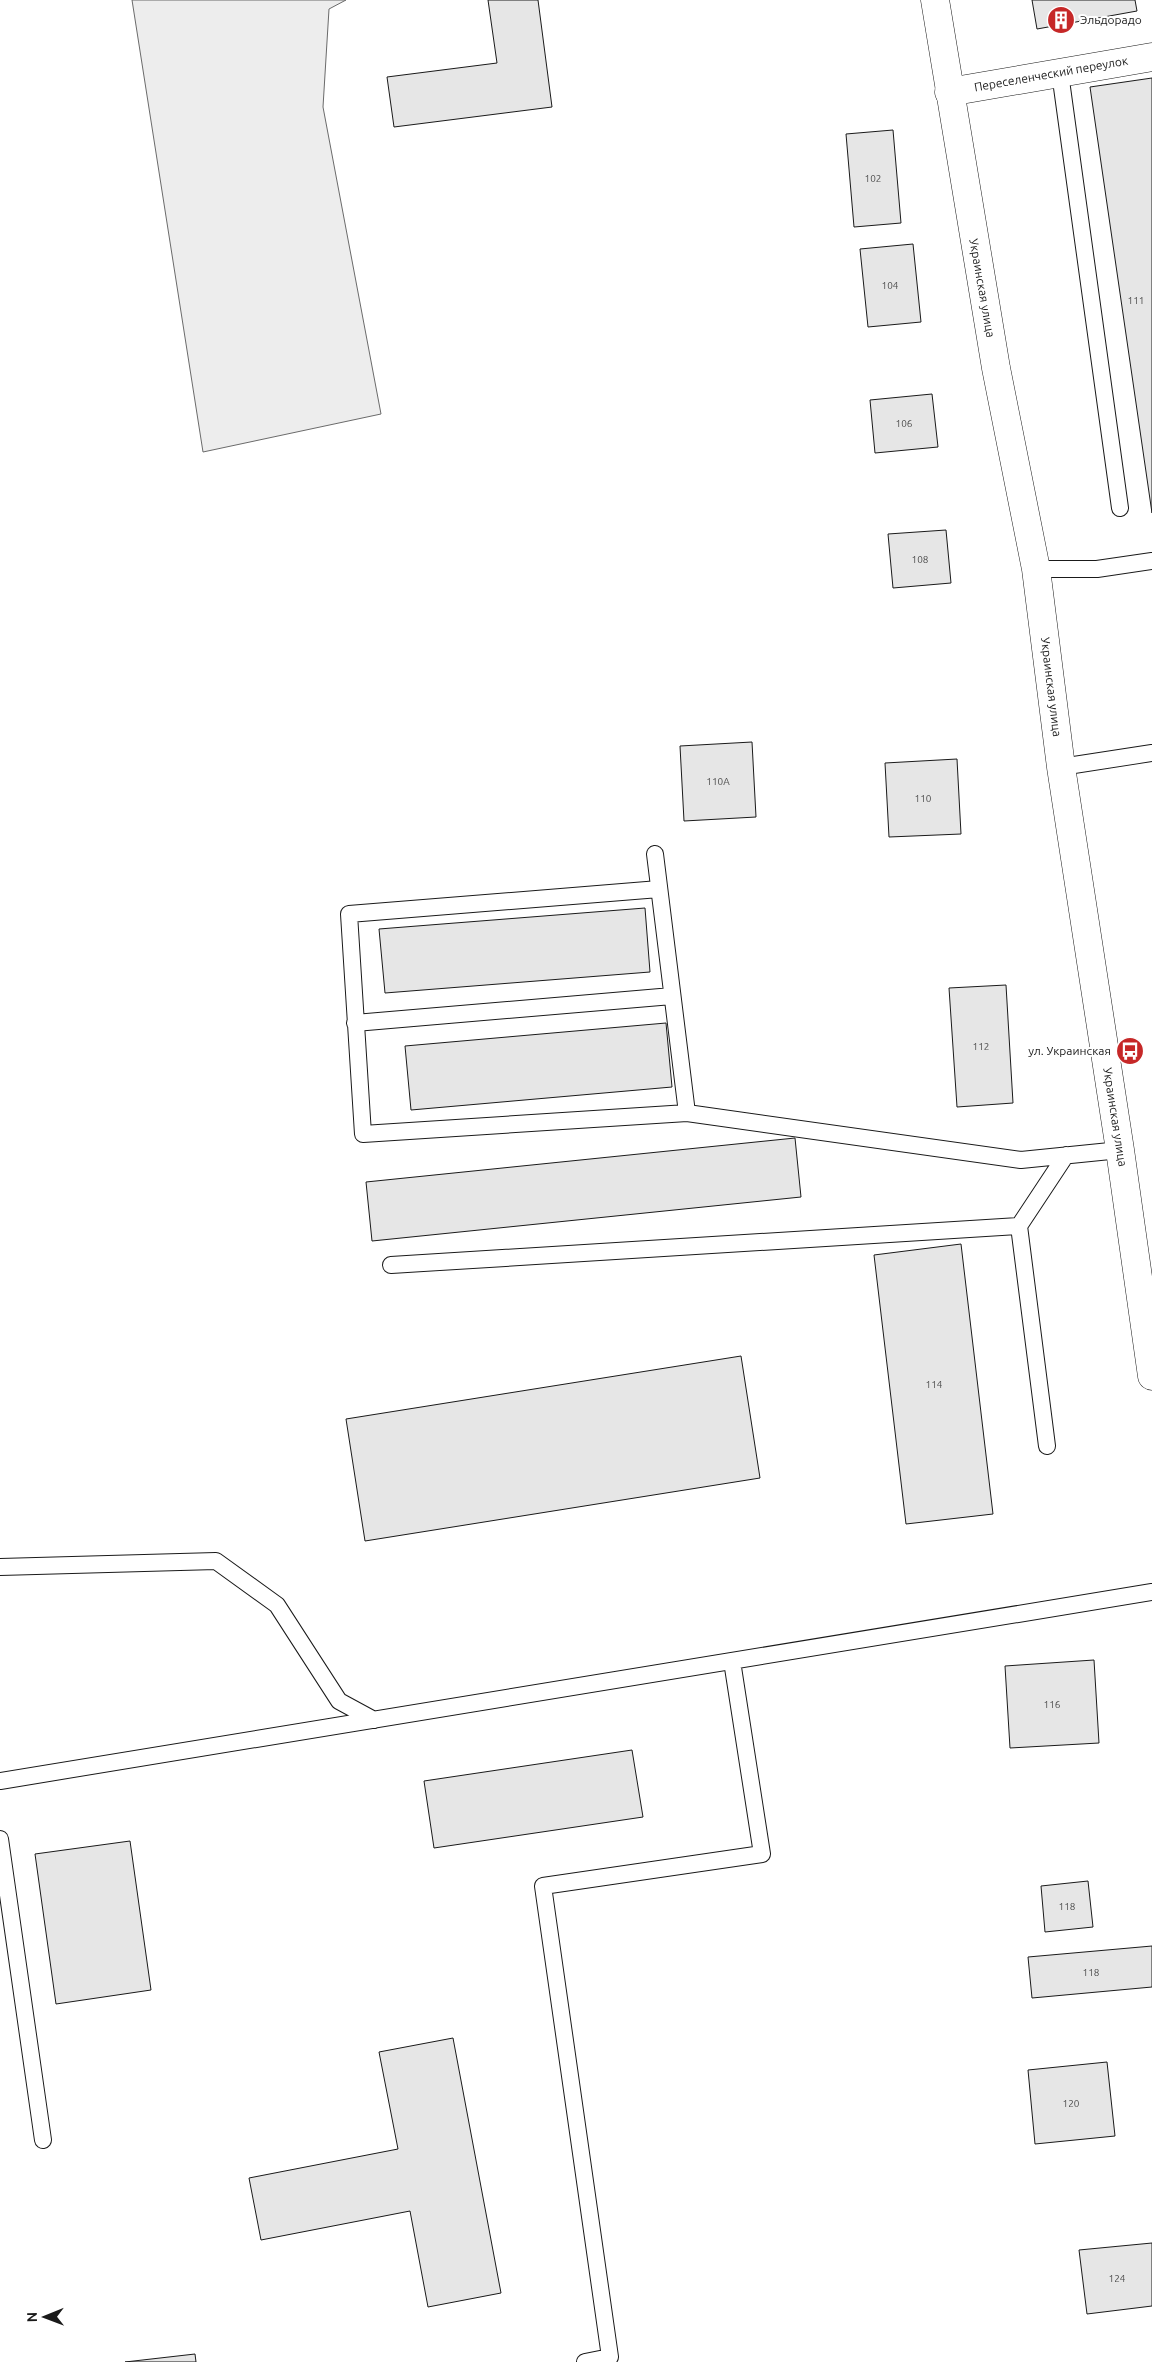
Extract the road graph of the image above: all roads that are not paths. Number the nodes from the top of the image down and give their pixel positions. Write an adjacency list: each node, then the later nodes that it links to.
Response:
1 (935, 0): 4 (street, Украинская улица)
2 (1152, 57): 3 (street, Переселенческий переулок)
3 (1060, 73): 4 (street, Переселенческий переулок); 5 (lane)
4 (949, 92): 7 (street, Украинская улица)
5 (1120, 508)
6 (1152, 560): 7 (lane)
7 (1036, 569): 9 (street, Украинская улица)
8 (1152, 753): 9 (lane)
9 (1061, 767): 15 (street, Украинская улица)
10 (655, 854): 11 (lane)
11 (659, 889): 12 (lane); 13 (lane)
12 (672, 996): 13 (lane); 14 (lane)
13 (355, 1023): 14 (lane)
14 (687, 1113): 16 (lane)
15 (1120, 1150): 16 (lane); 19 (street, Украинская улица)
16 (1066, 1155): 17 (lane)
17 (1020, 1226): 18 (lane); 20 (lane)
18 (391, 1265)
19 (1152, 1376)
20 (1047, 1446)
21 (0, 1567): 24 (lane)
22 (1152, 1592): 23 (lane)
23 (732, 1661): 24 (lane); 28 (lane)
24 (374, 1720): 25 (lane)
25 (0, 1781)
26 (0, 1839): 27 (lane)
27 (43, 2140)
28 (585, 2362)

